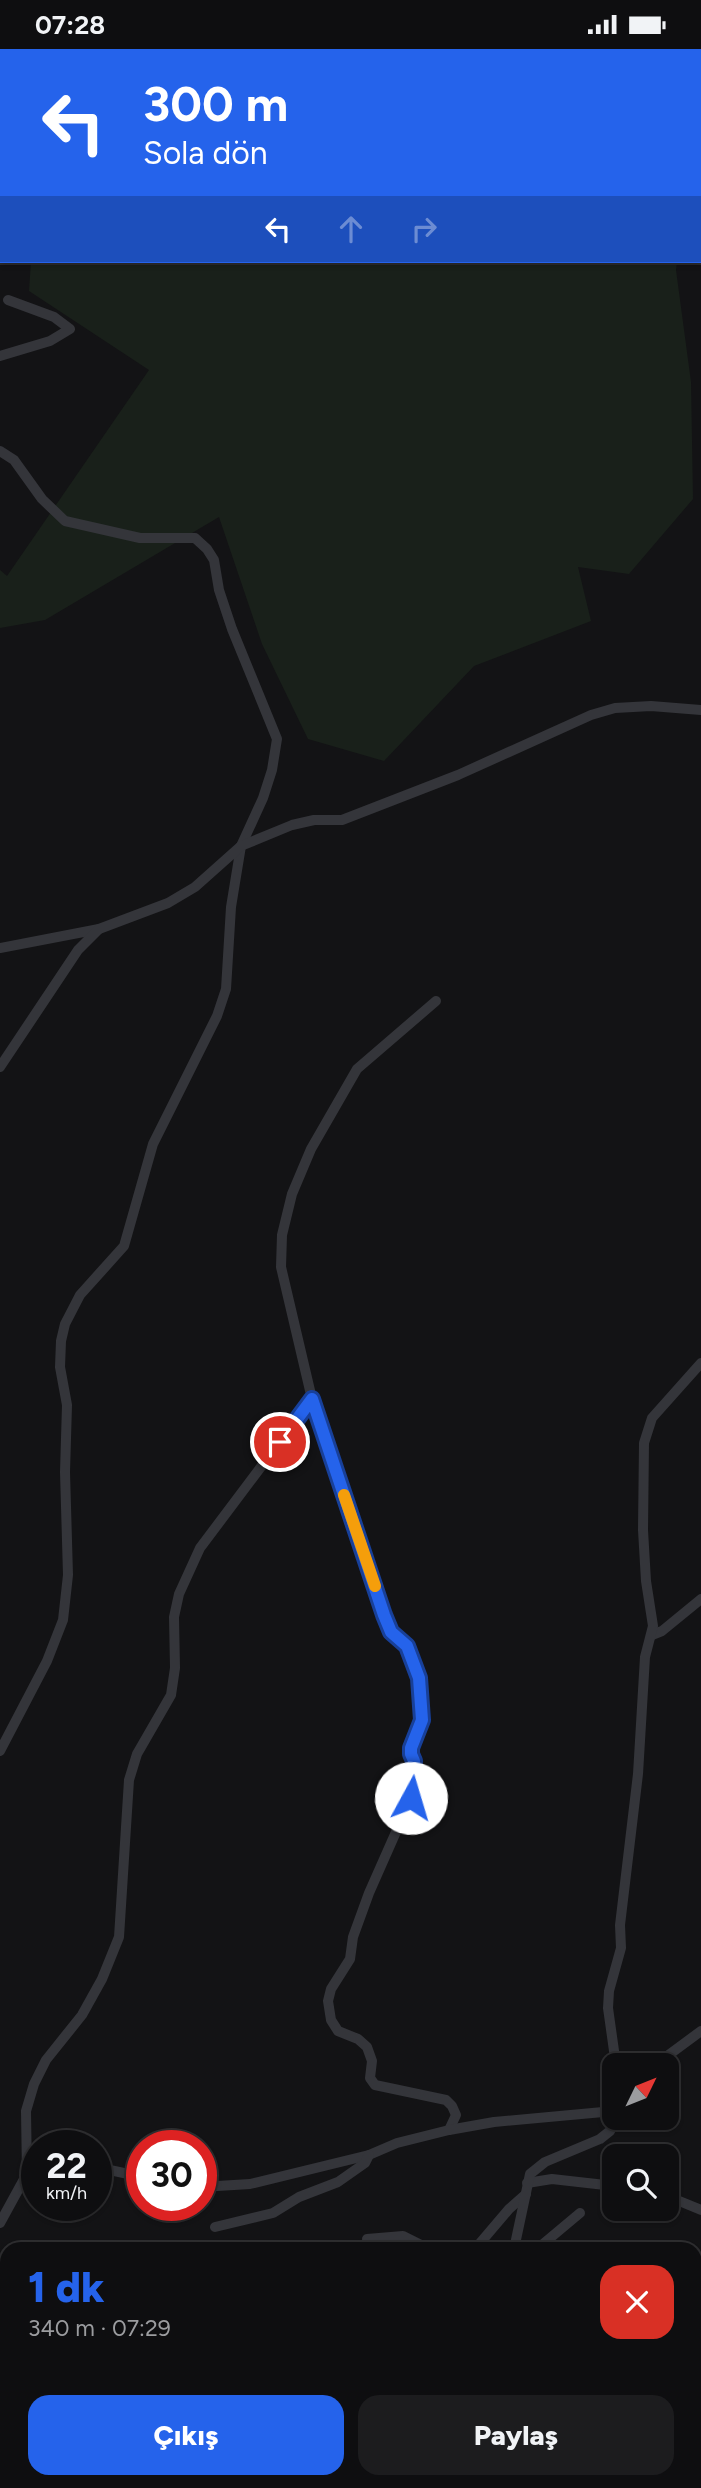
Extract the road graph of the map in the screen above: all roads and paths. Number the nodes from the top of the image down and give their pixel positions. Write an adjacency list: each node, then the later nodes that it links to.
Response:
1 (8, 300): 2 (street)
2 (0, 356)
3 (0, 451): 5 (street)
4 (701, 710): 5 (street)
5 (241, 846): 6 (street); 14 (street)
6 (99, 929): 7 (street); 9 (street)
7 (0, 948)
8 (436, 1001): 11 (street)
9 (0, 1067)
10 (701, 1363): 13 (street)
11 (312, 1399): 19 (street); 20 (street)
12 (701, 1599): 13 (street)
13 (652, 1636): 16 (street)
14 (0, 1751)
15 (701, 2031): 17 (street)
16 (614, 2053)
17 (671, 2053)
18 (602, 2112): 20 (street)
19 (26, 2130)
20 (449, 2130): 22 (street)
21 (610, 2130): 23 (street)
22 (369, 2155): 26 (street); 32 (street)
23 (527, 2183): 25 (street); 27 (street)
24 (21, 2184): 31 (street)
25 (602, 2185)
26 (217, 2186)
27 (526, 2194): 35 (street); 36 (street)
28 (679, 2201): 29 (street)
29 (701, 2210)
30 (580, 2213): 37 (street)
31 (0, 2223)
32 (215, 2227)
33 (368, 2239): 34 (street)
34 (414, 2242)
35 (481, 2242)
36 (516, 2242)
37 (545, 2242)

